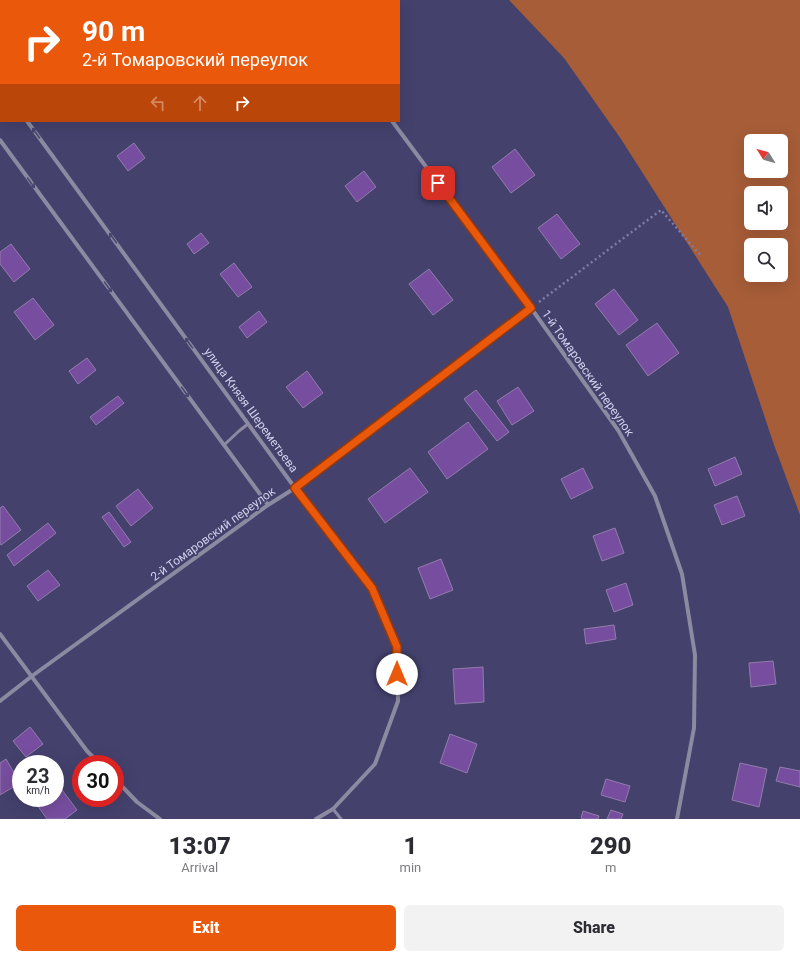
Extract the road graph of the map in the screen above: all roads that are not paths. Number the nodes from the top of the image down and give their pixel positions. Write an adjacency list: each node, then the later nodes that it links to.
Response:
1 (28, 122): 5 (street, улица Князя Шереметьева, one-way to 1)
2 (393, 122): 4 (street, 1-й Томаровский переулок)
3 (0, 140): 6 (street, one-way to 6)
4 (531, 308): 7 (street, 2-й Томаровский переулок); 18 (street, 1-й Томаровский переулок)
5 (248, 424): 6 (lane); 7 (street, улица Князя Шереметьева)
6 (224, 445): 8 (street)
7 (295, 488): 8 (street, 2-й Томаровский переулок); 14 (street, улица Князя Шереметьева)
8 (268, 505): 10 (street, 2-й Томаровский переулок)
9 (0, 634): 10 (street)
10 (32, 676): 11 (street, 2-й Томаровский переулок); 12 (street)
11 (0, 701)
12 (92, 755)
13 (124, 788): 15 (street)
14 (333, 809): 16 (street, улица Князя Шереметьева); 17 (lane)
15 (160, 819)
16 (316, 819)
17 (341, 819)
18 (677, 819)

